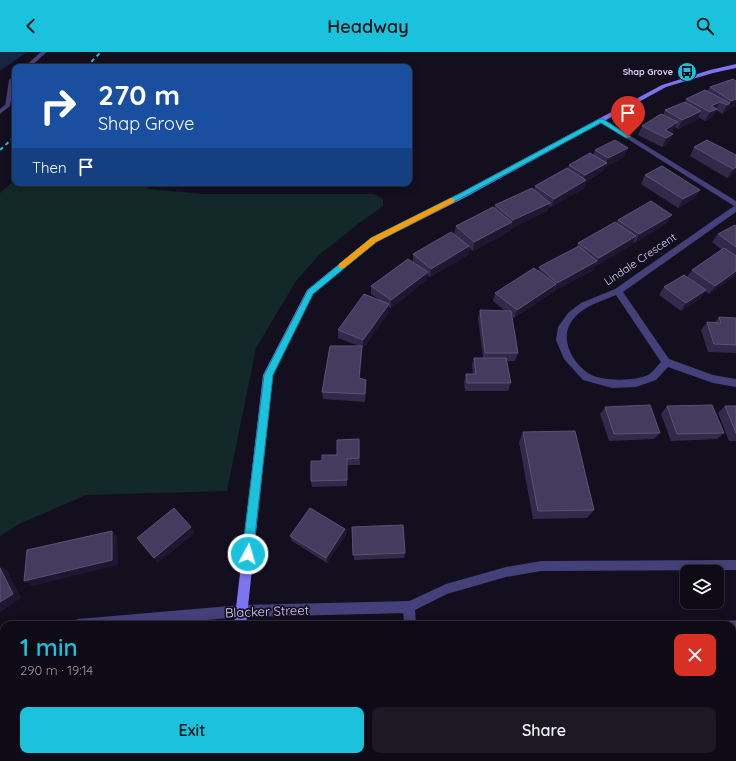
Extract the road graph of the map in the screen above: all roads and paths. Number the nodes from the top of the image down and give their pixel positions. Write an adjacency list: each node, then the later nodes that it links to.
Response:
1 (44, 52): 2 (lane)
2 (30, 64)
3 (736, 66): 7 (street)
4 (12, 80): 5 (lane)
5 (7, 106): 6 (street)
6 (0, 112)
7 (601, 120): 8 (street); 15 (street)
8 (736, 204)
9 (736, 208): 10 (street, Lindale Crescent)
10 (618, 291): 11 (street); 11 (street, Lindale Crescent)
11 (666, 362): 12 (street)
12 (736, 383)
13 (736, 565): 14 (lane)
14 (409, 607): 15 (street, Blacker Street); 18 (lane)
15 (241, 611): 16 (street, Blacker Street); 17 (street)
16 (125, 621)
17 (240, 621)
18 (410, 621)

